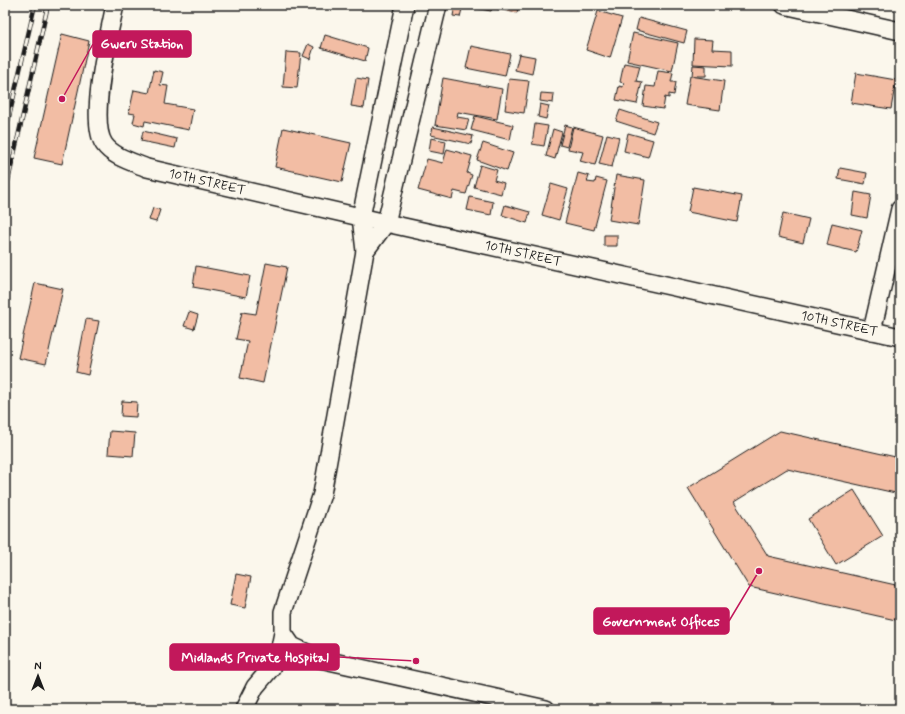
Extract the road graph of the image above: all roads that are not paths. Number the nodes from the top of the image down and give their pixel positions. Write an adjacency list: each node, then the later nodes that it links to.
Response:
1 (115, 5): 7 (street, 10TH STREET)
2 (405, 5): 7 (street)
3 (438, 5): 8 (street)
4 (784, 5): 5 (street)
5 (900, 31)
6 (900, 209): 10 (street)
7 (361, 217): 8 (street, 10TH STREET); 9 (street)
8 (386, 223): 9 (street); 10 (street, 10TH STREET)
9 (365, 251): 12 (street)
10 (872, 331): 11 (street, 10TH STREET)
11 (900, 337)
12 (283, 633): 13 (street); 14 (street)
13 (244, 709)
14 (546, 709)

